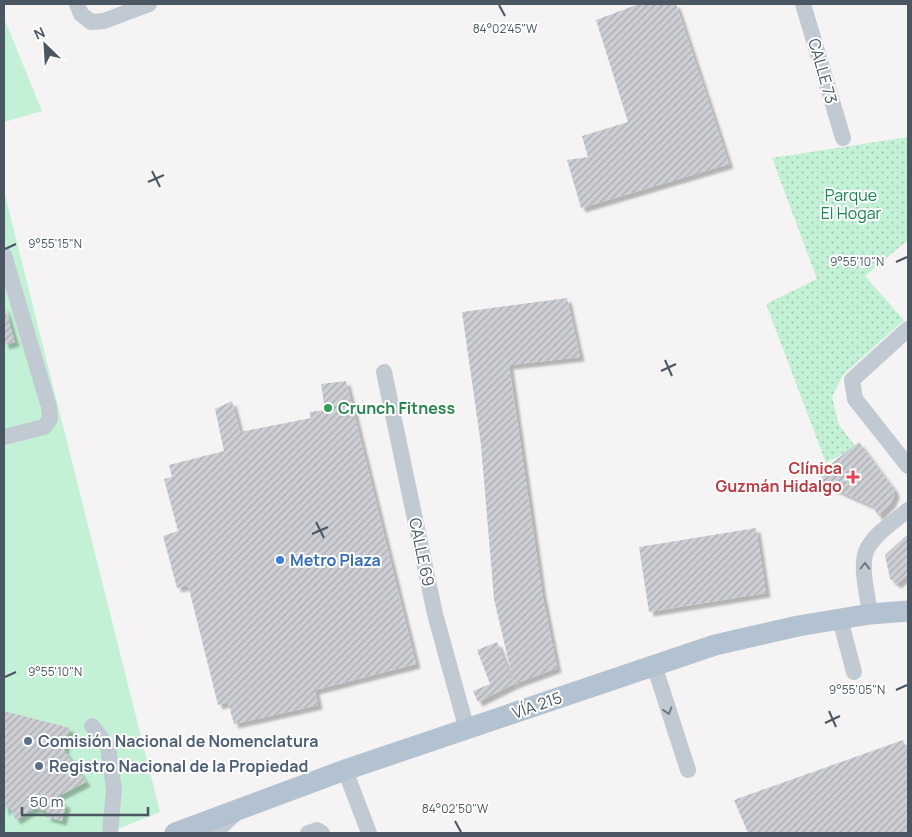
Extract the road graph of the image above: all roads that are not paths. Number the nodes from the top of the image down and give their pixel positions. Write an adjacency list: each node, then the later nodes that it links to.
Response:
1 (77, 4): 2 (street)
2 (149, 4)
3 (803, 4): 4 (street, CALLE 73)
4 (843, 138)
5 (4, 254): 8 (street)
6 (908, 329): 9 (street)
7 (384, 372): 17 (street, CALLE 69)
8 (4, 437)
9 (908, 466)
10 (908, 510): 12 (street, one-way to 10)
11 (908, 611): 12 (main road, VÍA 215)
12 (870, 614): 13 (main road, VÍA 215)
13 (840, 619): 14 (main road, VÍA 215); 15 (street)
14 (654, 665): 17 (main road, VÍA 215); 19 (street, one-way to 19)
15 (854, 672)
16 (92, 726): 21 (street)
17 (467, 730): 18 (main road, VÍA 215)
18 (345, 770): 20 (main road, VÍA 215); 26 (street)
19 (688, 770)
20 (242, 808): 22 (main road, VÍA 215); 23 (street)
21 (110, 833)
22 (175, 833)
23 (214, 833)
24 (308, 833): 25 (street)
25 (322, 833)
26 (369, 833)

